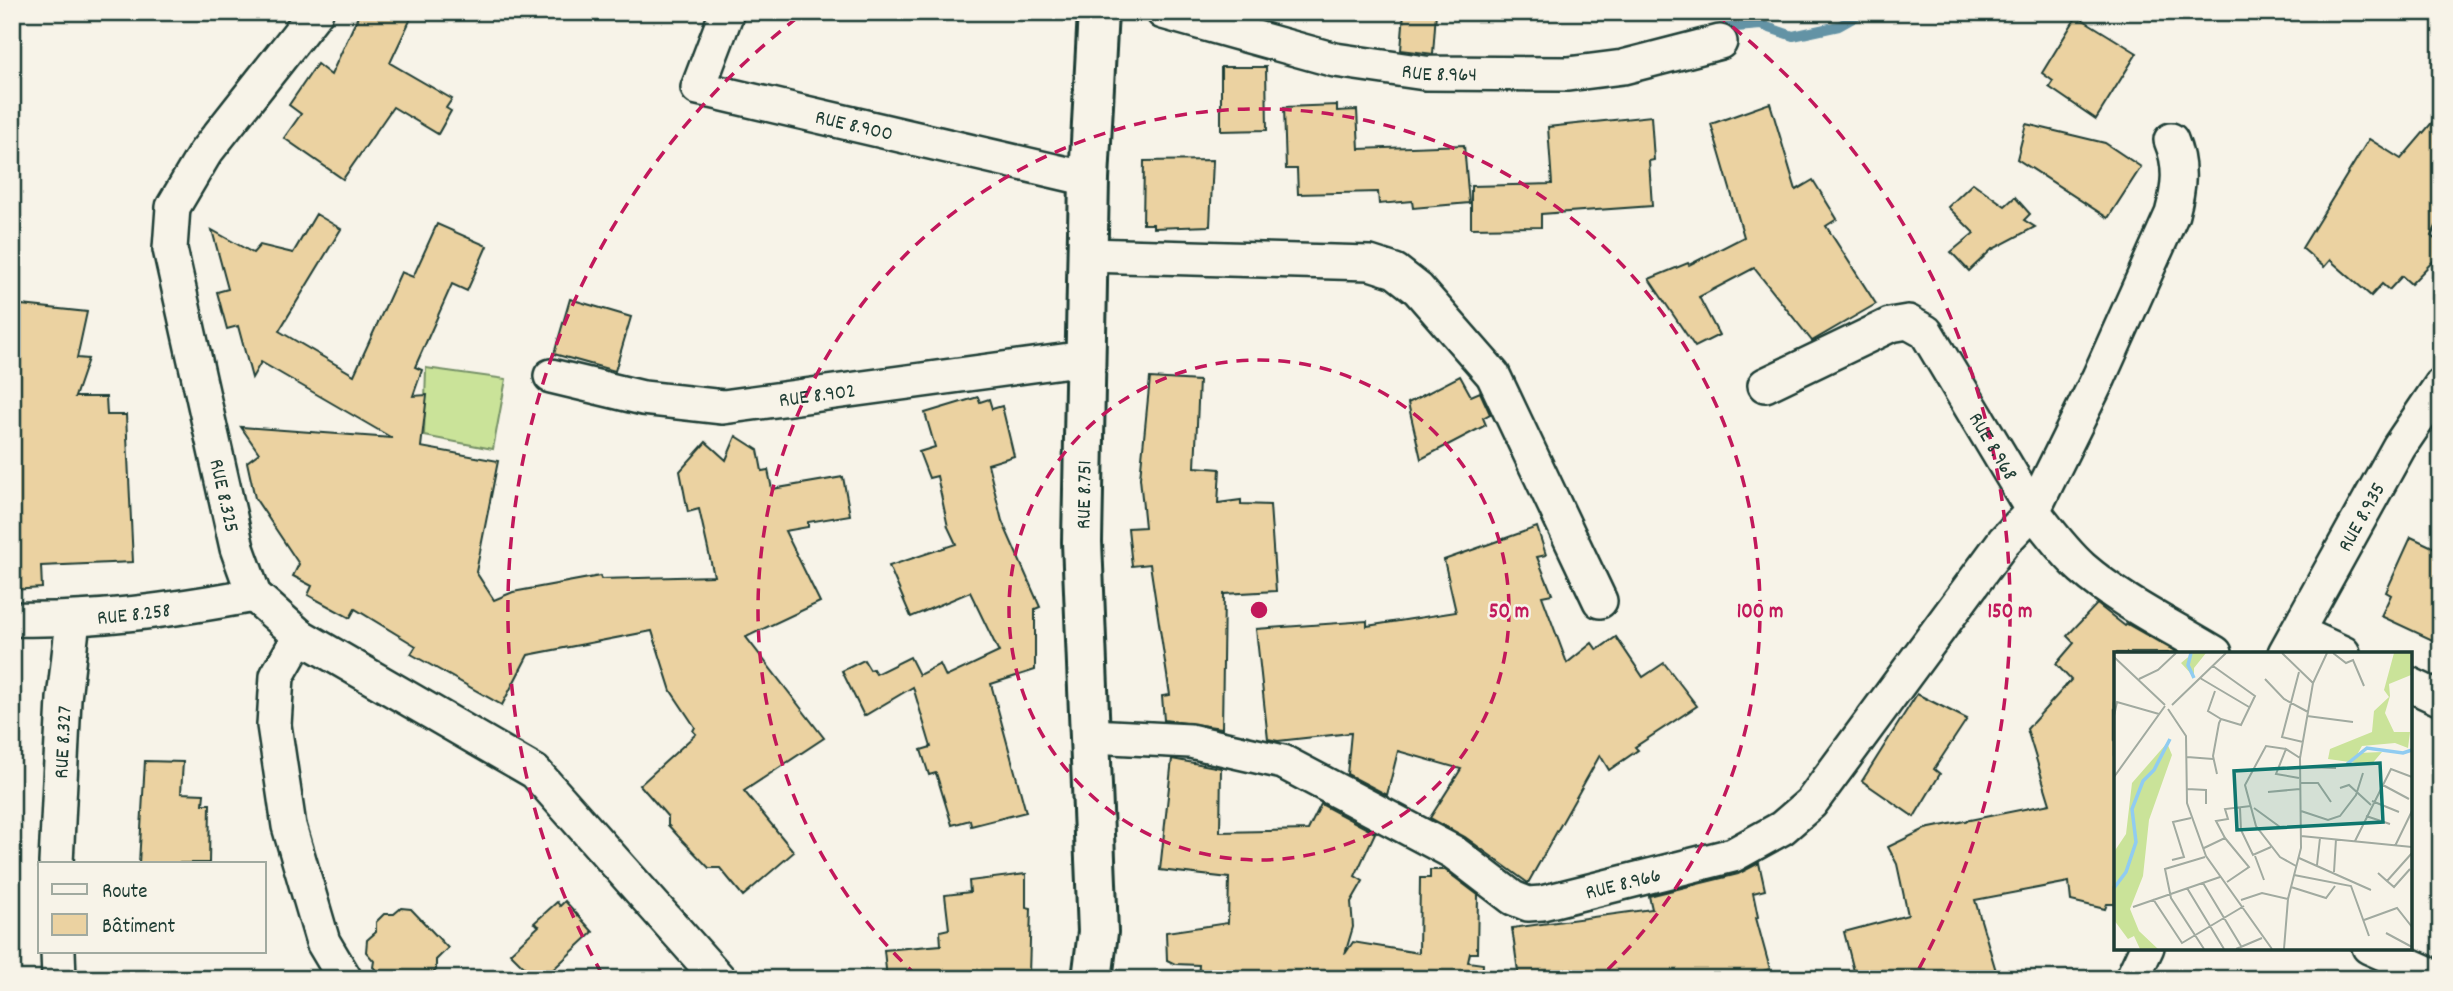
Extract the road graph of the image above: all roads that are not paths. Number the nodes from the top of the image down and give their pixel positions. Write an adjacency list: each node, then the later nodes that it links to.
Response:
1 (727, 12): 7 (street, RUE 8.900)
2 (1098, 12): 7 (main road, RUE 8.751)
3 (1163, 12): 5 (street, RUE 8.964)
4 (313, 16): 14 (street, RUE 8.325)
5 (1720, 42)
6 (2171, 141): 13 (street, RUE 8.966)
7 (1089, 178): 8 (main road, RUE 8.751)
8 (1087, 255): 9 (main road, RUE 8.751); 15 (street)
9 (1085, 358): 10 (street, RUE 8.902); 24 (main road, RUE 8.751)
10 (551, 376)
11 (1765, 385): 13 (street, RUE 8.968)
12 (2441, 385): 19 (street, RUE 8.935)
13 (2033, 511): 20 (street, RUE 8.968); 24 (street, RUE 8.966)
14 (254, 595): 17 (street, RUE 8.258); 18 (street, RUE 8.325)
15 (1600, 601)
16 (12, 619): 17 (street, RUE 8.258)
17 (73, 620): 25 (street, RUE 8.327)
18 (300, 636): 30 (street); 31 (street, RUE 8.325)
19 (2291, 643): 21 (street)
20 (2213, 652)
21 (2338, 652)
22 (2411, 685): 23 (street)
23 (2441, 699)
24 (1091, 736): 32 (main road, RUE 8.751)
25 (56, 862)
26 (2146, 949): 33 (street)
27 (2374, 949): 34 (street)
28 (58, 953): 29 (street)
29 (59, 979)
30 (345, 979)
31 (719, 979)
32 (1092, 979)
33 (2132, 979)
34 (2441, 979)

